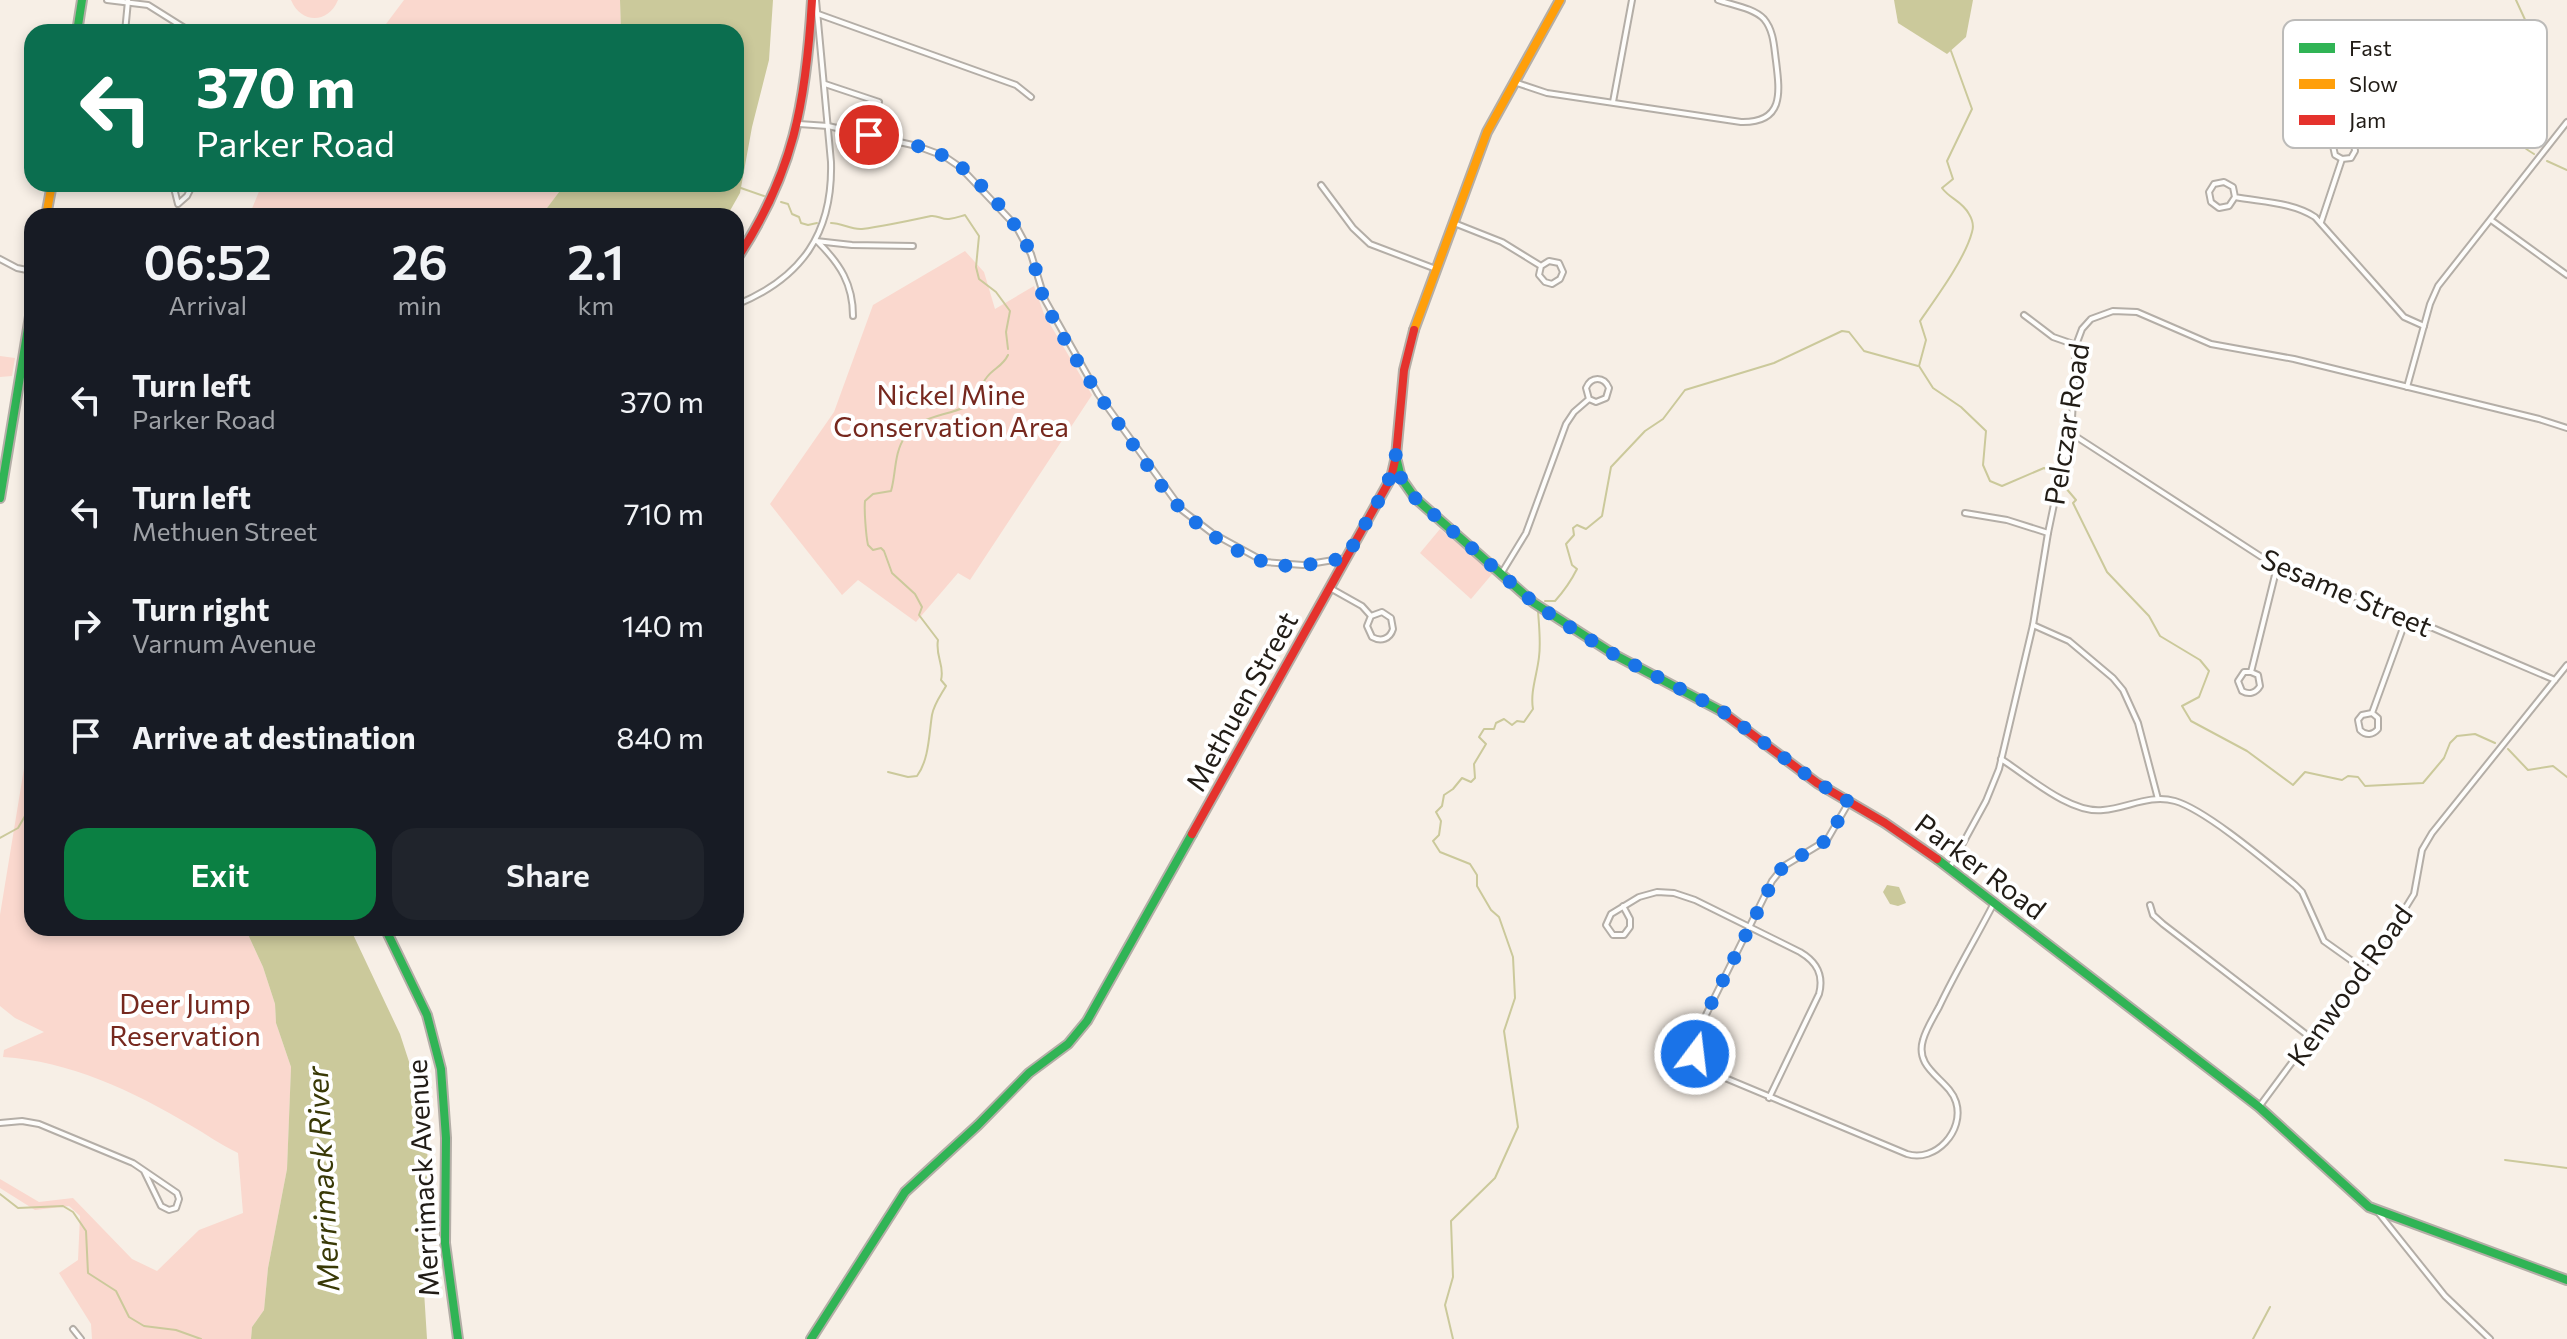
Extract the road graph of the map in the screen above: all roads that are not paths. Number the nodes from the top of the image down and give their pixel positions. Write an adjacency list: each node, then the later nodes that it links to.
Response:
1 (82, 0): 9 (street)
2 (107, 0): 7 (street)
3 (814, 0): 8 (street); 18 (street)
4 (1560, 0): 12 (street, Methuen Street)
5 (1632, 0): 16 (street)
6 (1718, 0): 16 (street)
7 (128, 1): 10 (street); 11 (street)
8 (818, 14): 13 (street); 14 (street)
9 (78, 24)
10 (126, 24)
11 (178, 24)
12 (1514, 82): 16 (street); 31 (street, Methuen Street)
13 (825, 84): 15 (street); 19 (street)
14 (1031, 97)
15 (879, 102)
16 (1613, 102)
17 (2567, 122): 22 (street)
18 (799, 124): 19 (street); 34 (street)
19 (828, 126): 32 (street); 54 (street)
20 (2333, 148): 24 (street)
21 (2355, 148): 24 (street)
22 (2547, 148)
23 (2547, 148): 29 (street)
24 (2342, 159): 30 (street)
25 (1321, 185): 38 (street)
26 (175, 192): 27 (street)
27 (189, 192)
28 (2235, 197): 28 (street); 30 (street)
29 (2491, 220): 39 (street); 43 (street)
30 (2321, 222): 43 (street)
31 (1454, 223): 36 (street); 38 (street, Methuen Street)
32 (816, 241): 33 (street); 40 (street); 42 (street)
33 (913, 246)
34 (744, 247)
35 (0, 259): 37 (street)
36 (1541, 266): 36 (street)
37 (24, 269)
38 (1436, 269): 50 (street, Methuen Street)
39 (2567, 275)
40 (744, 302)
41 (2024, 315): 44 (street)
42 (853, 316)
43 (2424, 326): 46 (street)
44 (2076, 345): 46 (street, Pelczar Road); 49 (street, Pelczar Road)
45 (24, 352): 51 (street)
46 (2407, 387): 48 (street, Pelczar Road)
47 (1589, 399): 47 (street); 56 (street)
48 (2567, 428)
49 (2069, 432): 53 (street, Pelczar Road); 55 (street, Sesame Street)
50 (1396, 454): 54 (street, Methuen Street); 56 (street, Parker Road)
51 (0, 498)
52 (1965, 513): 53 (street)
53 (2048, 533): 60 (street, Pelczar Road)
54 (1346, 558): 57 (street, Methuen Street)
55 (2277, 567): 59 (street, Sesame Street); 62 (street)
56 (1501, 574): 67 (street, Parker Road)
57 (1330, 588): 58 (street); 85 (street, Methuen Street)
58 (1371, 616): 58 (street)
59 (2407, 617): 63 (street, Sesame Street); 64 (street)
60 (2033, 625): 65 (street, Pelczar Road); 66 (street)
61 (2567, 665): 63 (street, Kenwood Road)
62 (2251, 672): 62 (street)
63 (2555, 680): 74 (street, Kenwood Road)
64 (2372, 713): 64 (street)
65 (2001, 759): 66 (street); 68 (street, Pelczar Road)
66 (2158, 799): 74 (street)
67 (1849, 802): 68 (street, Parker Road); 72 (street)
68 (1950, 867): 69 (street, Parker Road)
69 (1994, 902): 76 (street); 77 (street, Parker Road)
70 (2150, 905): 75 (street)
71 (1623, 906): 71 (street); 72 (street)
72 (1749, 928): 76 (street); 76 (street)
73 (389, 936): 84 (street, Merrimack Avenue)
74 (2362, 968): 75 (street, Kenwood Road)
75 (2311, 1038): 77 (street, Kenwood Road)
76 (1769, 1098)
77 (2259, 1107): 80 (street, Parker Road)
78 (0, 1123): 79 (street)
79 (144, 1171): 79 (street)
80 (2375, 1209): 81 (street, Parker Road); 86 (street)
81 (2567, 1280)
82 (73, 1329): 83 (street)
83 (81, 1339)
84 (458, 1339)
85 (811, 1339)
86 (2490, 1339)

